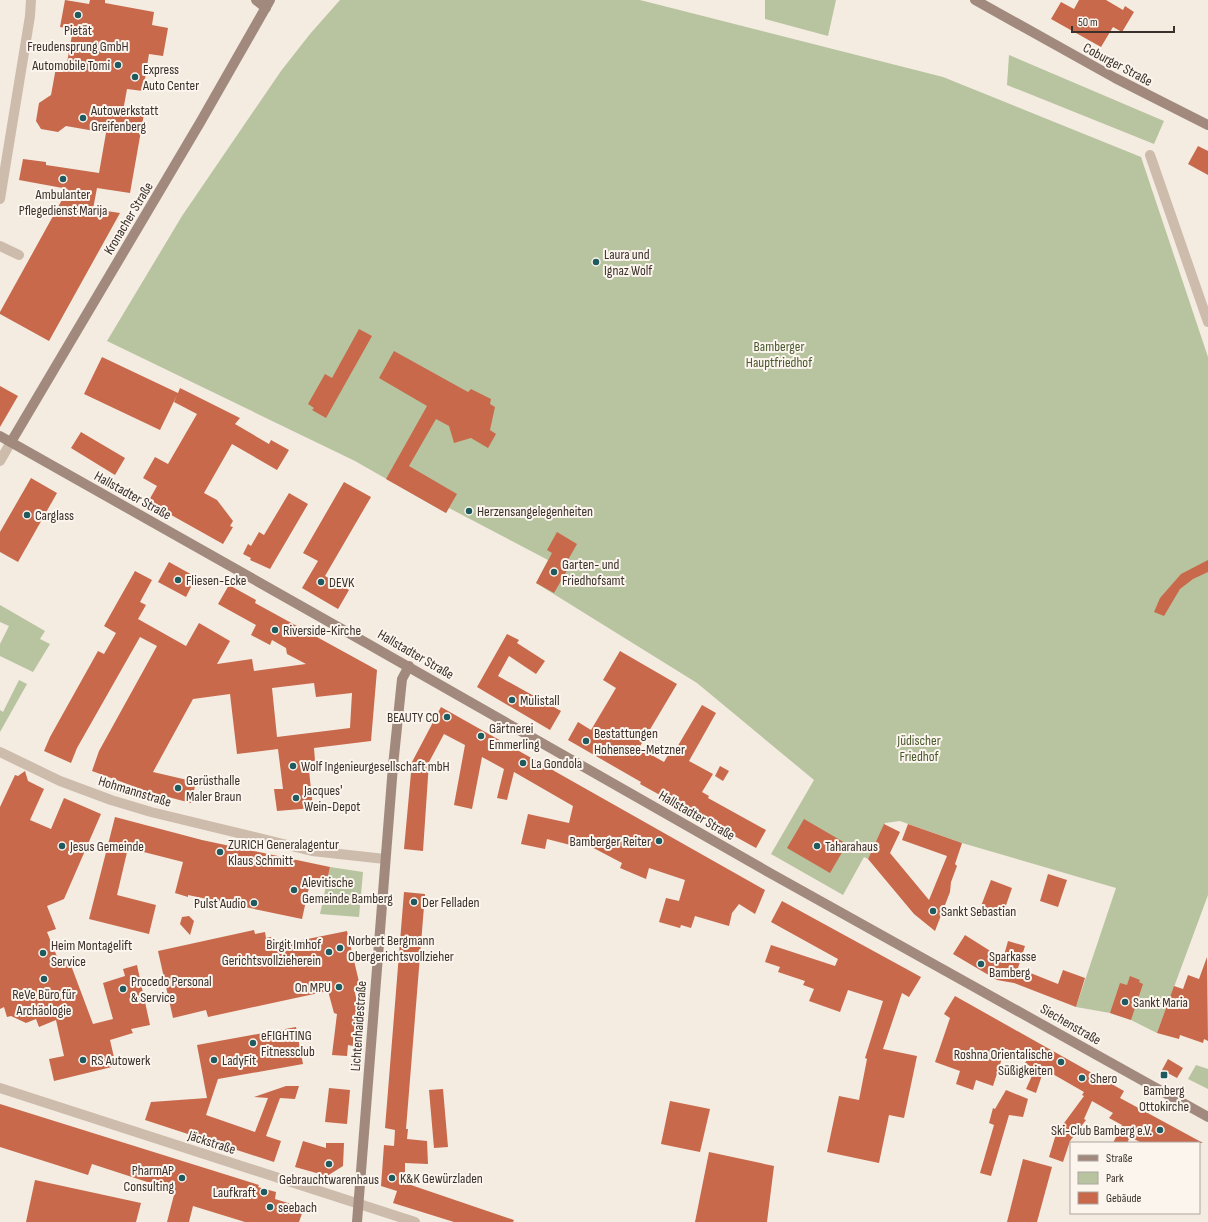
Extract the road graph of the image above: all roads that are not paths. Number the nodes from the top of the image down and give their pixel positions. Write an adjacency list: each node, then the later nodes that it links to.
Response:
1 (31, 0): 7 (street)
2 (256, 0): 4 (main road, Kronacher Straße)
3 (975, 0): 5 (main road, Coburger Straße)
4 (268, 4): 12 (main road, Kronacher Straße)
5 (1208, 125)
6 (1150, 155): 10 (street)
7 (0, 198)
8 (0, 246): 9 (street)
9 (19, 254)
10 (1208, 322)
11 (0, 436): 12 (main road, Hallstadter Straße)
12 (11, 442): 13 (street); 14 (main road, Hallstadter Straße)
13 (0, 461)
14 (409, 666): 16 (main road, Lichtenhaidestraße); 17 (main road, Hallstadter Straße)
15 (0, 752): 16 (street, Hohmannstraße)
16 (385, 860): 20 (main road, Lichtenhaidestraße)
17 (919, 956): 19 (main road, Siechenstraße)
18 (0, 1088): 20 (street, Jäckstraße)
19 (1208, 1117)
20 (358, 1204): 21 (main road, Lichtenhaidestraße); 22 (street, Jäckstraße)
21 (357, 1222)
22 (415, 1222)

